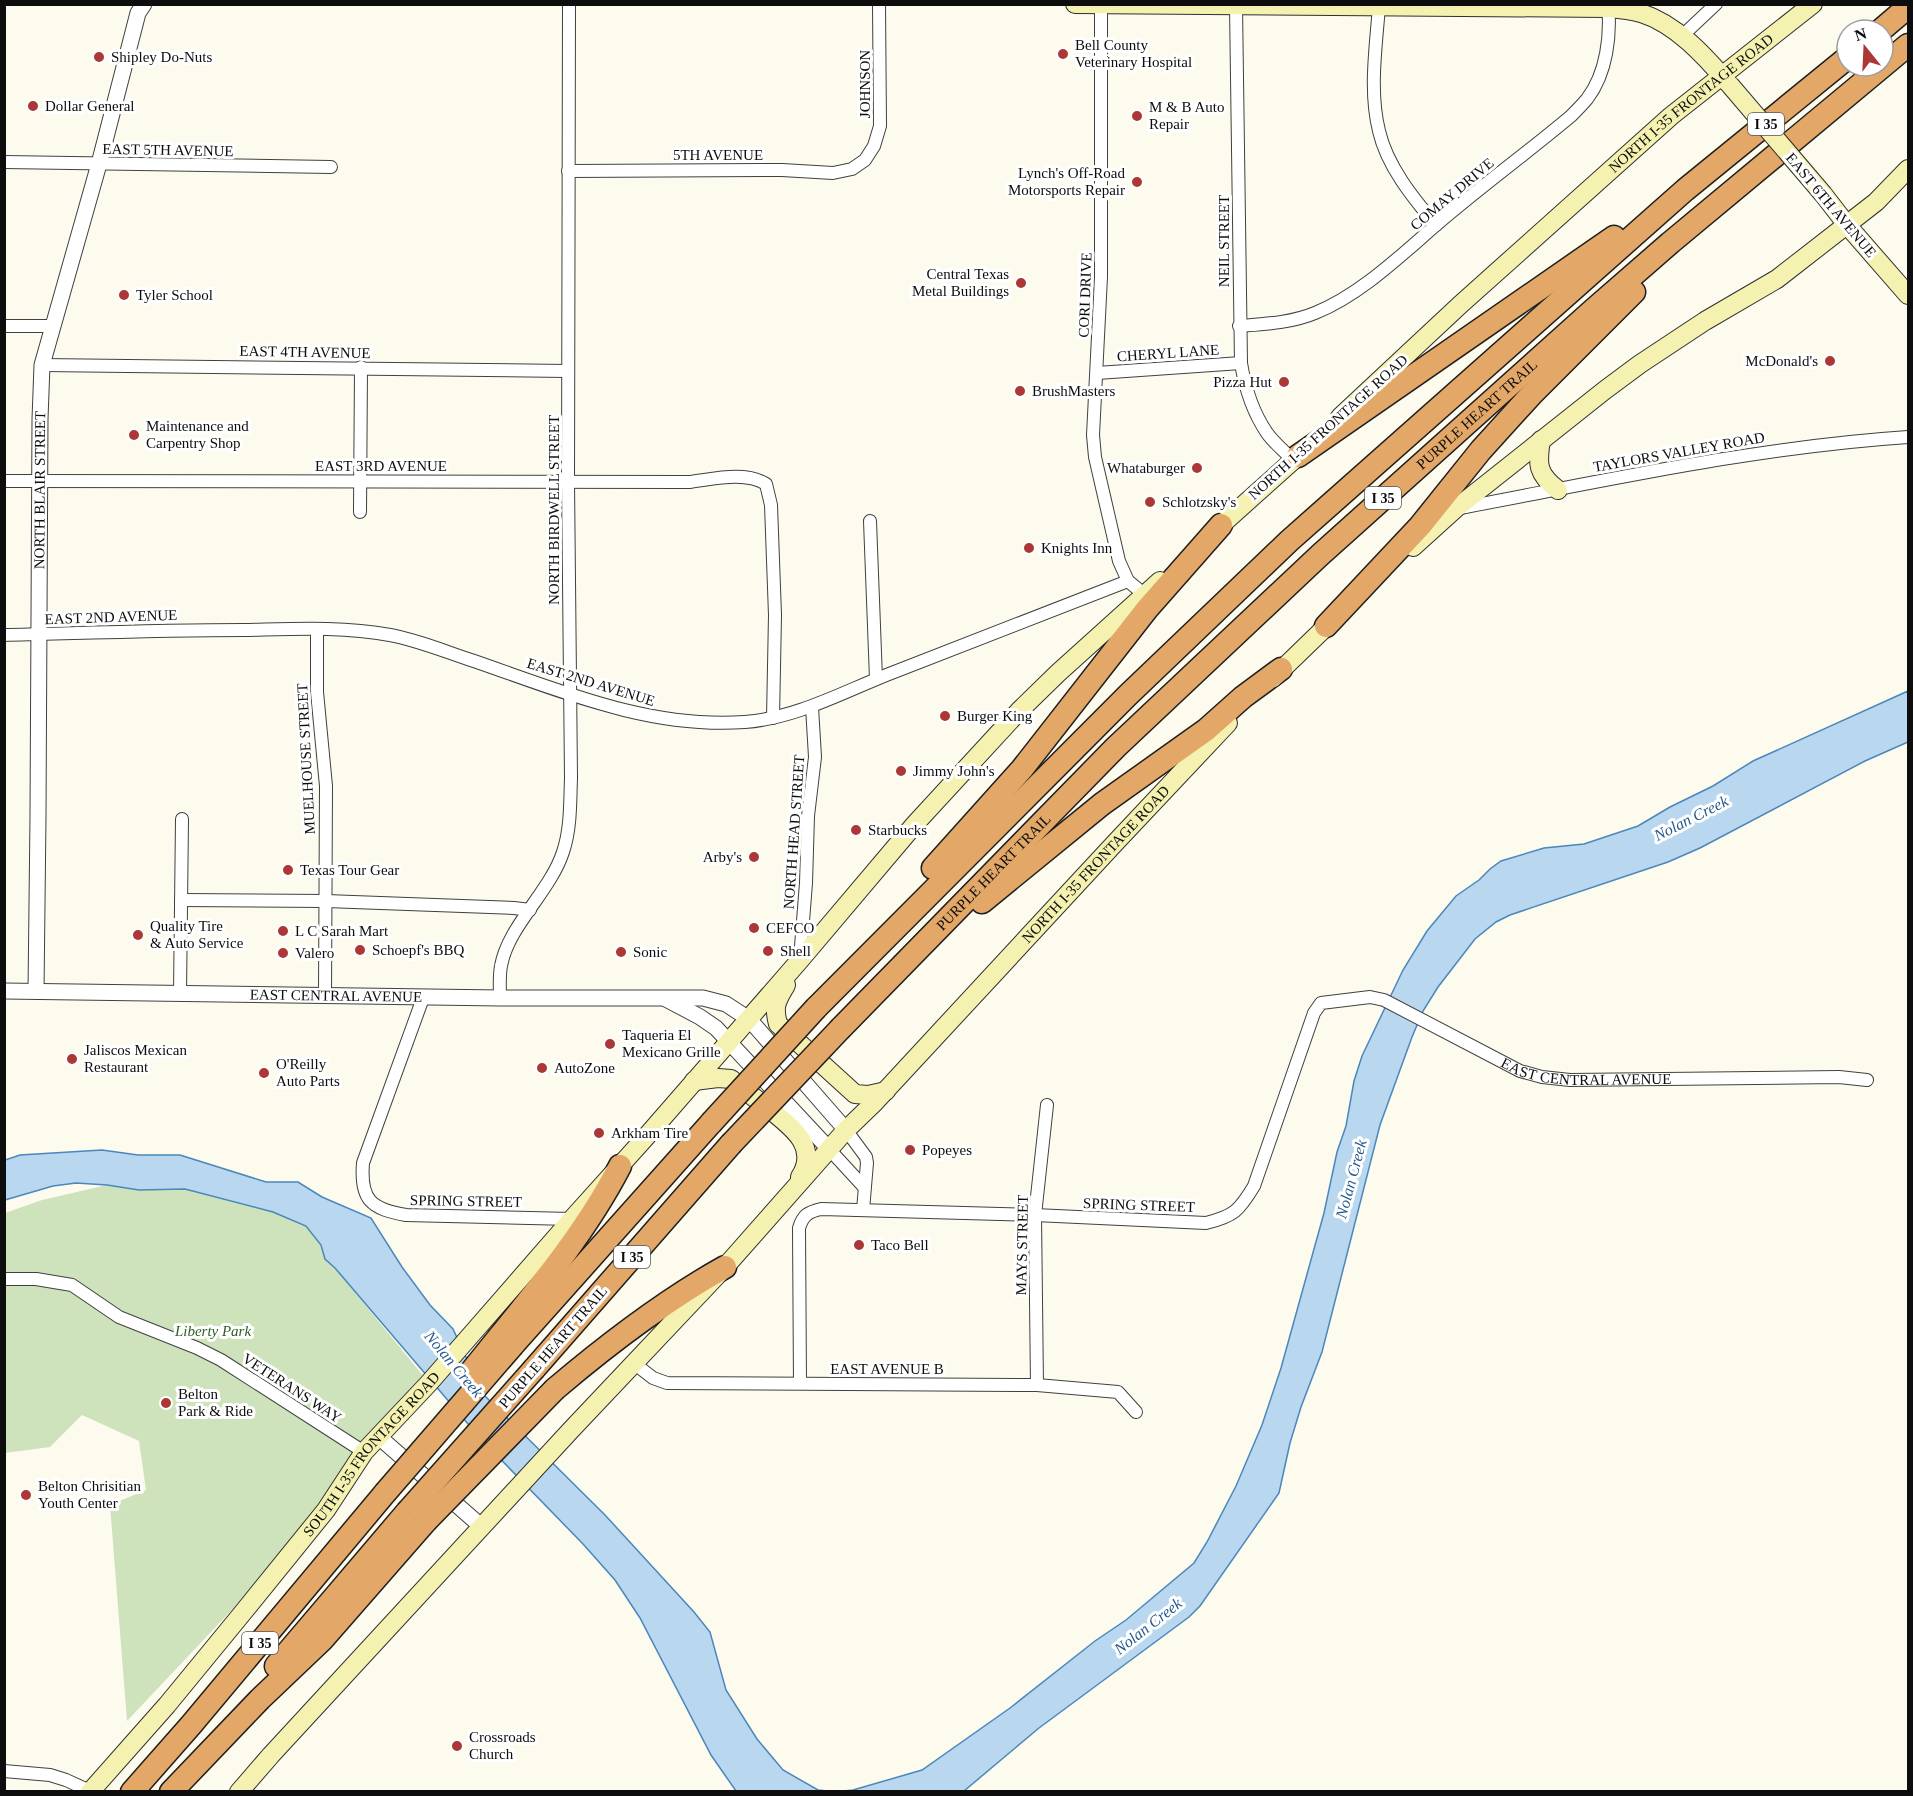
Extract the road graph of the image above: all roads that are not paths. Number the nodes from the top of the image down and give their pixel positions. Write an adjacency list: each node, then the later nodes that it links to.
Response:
1 (144, 4): 20 (street, NORTH BLAIR STREET)
2 (569, 4): 23 (street, NORTH BIRDWELL STREET)
3 (879, 4): 18 (street, JOHNSON)
4 (1075, 4): 7 (main road, EAST 6TH AVENUE)
5 (1716, 4): 14 (street)
6 (1813, 4): 17 (main road, NORTH I-35 FRONTAGE ROAD)
7 (1101, 5): 8 (main road, EAST 6TH AVENUE); 36 (street, CORI DRIVE)
8 (1236, 6): 9 (main road, EAST 6TH AVENUE); 31 (street, NEIL STREET)
9 (1379, 6): 10 (main road, EAST 6TH AVENUE); 26 (street)
10 (1477, 6): 11 (main road, EAST 6TH AVENUE)
11 (1608, 6): 14 (main road, EAST 6TH AVENUE); 26 (street, COMAY DRIVE)
12 (1908, 7): 13 (highway)
13 (1895, 18)
14 (1681, 37): 17 (main road, EAST 6TH AVENUE)
15 (1908, 45): 25 (highway, PURPLE HEART TRAIL / I 35)
16 (1835, 68): 24 (highway, PURPLE HEART TRAIL / I 35)
17 (1726, 80): 27 (main road, EAST 6TH AVENUE, bridge); 39 (main road, NORTH I-35 FRONTAGE ROAD)
18 (865, 160): 23 (street, 5TH AVENUE)
19 (4, 162): 20 (street, EAST 5TH AVENUE)
20 (99, 164): 21 (street, EAST 5TH AVENUE); 30 (street, NORTH BLAIR STREET)
21 (331, 167)
22 (1908, 170): 27 (main road, NORTH I-35 FRONTAGE ROAD)
23 (568, 171): 35 (street, NORTH BIRDWELL STREET)
24 (1685, 190): 39 (highway); 65 (highway, PURPLE HEART TRAIL / I 35)
25 (1735, 190): 51 (highway); 66 (highway, PURPLE HEART TRAIL / I 35)
26 (1436, 225): 31 (street, COMAY DRIVE)
27 (1847, 225): 28 (main road, EAST 6TH AVENUE); 38 (main road, NORTH I-35 FRONTAGE ROAD)
28 (1908, 295)
29 (4, 326): 30 (street)
30 (54, 326): 33 (street, NORTH BLAIR STREET)
31 (1239, 326): 32 (street, NEIL STREET)
32 (1240, 363): 36 (street, CHERYL LANE); 39 (street, NEIL STREET)
33 (42, 365): 34 (street, EAST 4TH AVENUE); 40 (street, NORTH BLAIR STREET)
34 (361, 367): 35 (street, EAST 4TH AVENUE); 42 (street)
35 (568, 371): 43 (street, NORTH BIRDWELL STREET)
36 (1097, 373): 49 (street, CORI DRIVE)
37 (1908, 436): 44 (street, TAYLORS VALLEY ROAD)
38 (1542, 440): 44 (main road); 45 (main road, NORTH I-35 FRONTAGE ROAD)
39 (1295, 458): 48 (main road, NORTH I-35 FRONTAGE ROAD)
40 (40, 480): 41 (street, EAST 3RD AVENUE); 42 (street, EAST 3RD AVENUE); 53 (street, NORTH BLAIR STREET)
41 (4, 481)
42 (359, 481): 43 (street, EAST 3RD AVENUE); 46 (street)
43 (568, 482): 57 (street, NORTH BIRDWELL STREET); 59 (street, EAST 3RD AVENUE)
44 (1558, 490): 45 (street, TAYLORS VALLEY ROAD)
45 (1455, 508): 51 (main road, NORTH I-35 FRONTAGE ROAD)
46 (360, 512)
47 (870, 521): 56 (street)
48 (1221, 525): 50 (main road, NORTH I-35 FRONTAGE ROAD); 65 (highway)
49 (1128, 581): 50 (street); 56 (street, EAST 2ND AVENUE)
50 (1145, 595): 64 (main road, NORTH I-35 FRONTAGE ROAD)
51 (1326, 626): 55 (main road, NORTH I-35 FRONTAGE ROAD)
52 (317, 629): 53 (street, EAST 2ND AVENUE); 57 (street, EAST 2ND AVENUE); 62 (street, MUELHOUSE STREET)
53 (40, 634): 54 (street, EAST 2ND AVENUE); 68 (street, NORTH BLAIR STREET)
54 (4, 635)
55 (1281, 669): 66 (highway); 79 (main road, NORTH I-35 FRONTAGE ROAD)
56 (876, 679): 58 (street, EAST 2ND AVENUE)
57 (570, 694): 59 (street, EAST 2ND AVENUE); 63 (street, NORTH BIRDWELL STREET)
58 (812, 707): 59 (street, EAST 2ND AVENUE); 64 (street, NORTH HEAD STREET)
59 (773, 718)
60 (182, 819): 61 (street)
61 (181, 900): 62 (street); 69 (street)
62 (326, 901): 63 (street); 70 (street, MUELHOUSE STREET)
63 (530, 910): 72 (street, NORTH BIRDWELL STREET)
64 (800, 960): 75 (main road, NORTH I-35 FRONTAGE ROAD); 79 (main road)
65 (850, 971): 91 (highway, PURPLE HEART TRAIL / I 35, bridge)
66 (886, 982): 98 (highway, PURPLE HEART TRAIL / I 35, bridge)
67 (4, 991): 68 (street, EAST CENTRAL AVENUE)
68 (36, 991): 69 (street, EAST CENTRAL AVENUE)
69 (180, 993): 70 (street, EAST CENTRAL AVENUE)
70 (324, 995): 71 (street, EAST CENTRAL AVENUE)
71 (423, 998): 72 (street, EAST CENTRAL AVENUE); 88 (street, SPRING STREET)
72 (500, 998): 73 (street, EAST CENTRAL AVENUE)
73 (666, 999): 75 (street, EAST CENTRAL AVENUE); 76 (street, EAST CENTRAL AVENUE)
74 (1321, 1003): 77 (street, EAST CENTRAL AVENUE); 87 (street, SPRING STREET)
75 (749, 1019): 76 (main road, NORTH I-35 FRONTAGE ROAD); 81 (street, EAST CENTRAL AVENUE)
76 (730, 1041): 78 (main road, SOUTH I-35 FRONTAGE ROAD); 82 (street, EAST CENTRAL AVENUE)
77 (1867, 1080)
78 (694, 1081): 83 (main road, SOUTH I-35 FRONTAGE ROAD); 85 (main road)
79 (886, 1091): 81 (main road, NORTH I-35 FRONTAGE ROAD)
80 (1047, 1106): 87 (street, MAYS STREET)
81 (846, 1130): 82 (main road, NORTH I-35 FRONTAGE ROAD); 84 (street, EAST CENTRAL AVENUE)
82 (829, 1149): 84 (street, EAST CENTRAL AVENUE); 85 (main road)
83 (620, 1166): 88 (main road, SOUTH I-35 FRONTAGE ROAD); 91 (highway)
84 (864, 1187): 86 (street, EAST CENTRAL AVENUE)
85 (780, 1205): 89 (main road)
86 (863, 1210): 87 (street, SPRING STREET); 93 (street, SPRING STREET)
87 (1035, 1215): 94 (street, MAYS STREET)
88 (572, 1219): 96 (main road, SOUTH I-35 FRONTAGE ROAD)
89 (725, 1267): 92 (main road); 98 (highway, bridge)
90 (4, 1279): 97 (street, VETERANS WAY)
91 (506, 1341): 102 (highway, I 35, bridge)
92 (635, 1364): 93 (street, EAST AVENUE B); 99 (main road)
93 (800, 1383): 94 (street, EAST AVENUE B)
94 (1037, 1385): 95 (street, EAST AVENUE B)
95 (1136, 1412)
96 (385, 1430): 97 (main road, SOUTH I-35 FRONTAGE ROAD); 99 (street)
97 (364, 1452): 101 (main road, SOUTH I-35 FRONTAGE ROAD)
98 (416, 1516): 103 (highway, PURPLE HEART TRAIL / I 35)
99 (482, 1527): 104 (main road)
100 (4, 1771): 101 (street)
101 (90, 1791)
102 (132, 1791)
103 (171, 1791)
104 (239, 1791)

